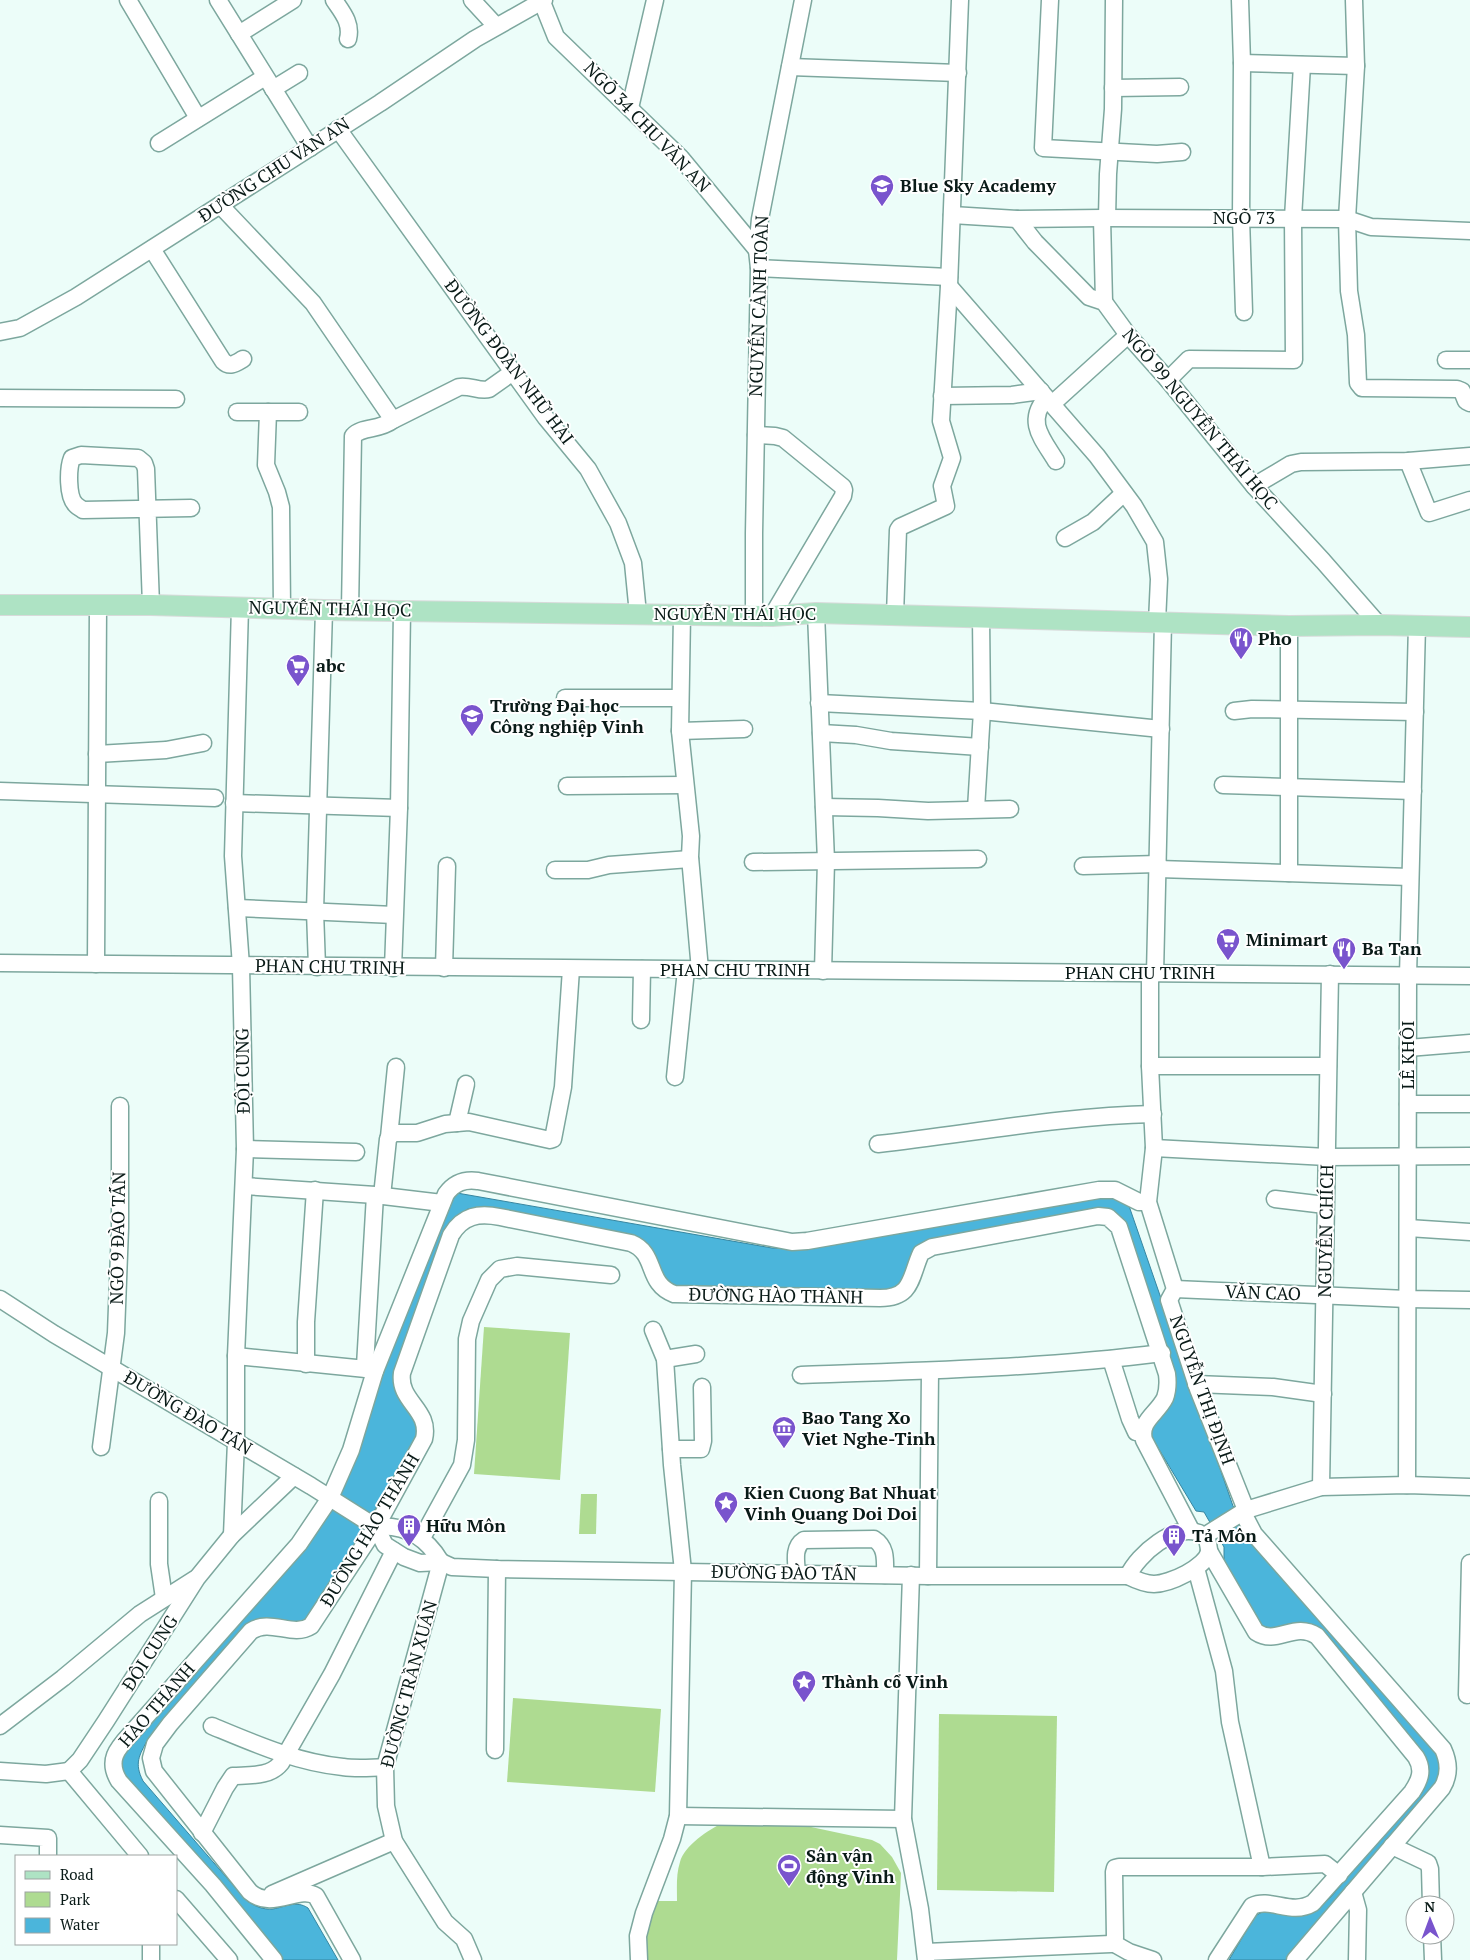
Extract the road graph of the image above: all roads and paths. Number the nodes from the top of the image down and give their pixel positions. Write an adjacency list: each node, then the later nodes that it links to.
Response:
1 (128, 0): 27 (street)
2 (218, 0): 15 (street)
3 (293, 0): 15 (street)
4 (334, 0): 16 (street)
5 (472, 0): 14 (street)
6 (655, 0): 26 (street)
7 (803, 0): 20 (street, NGUYỄN CẢNH TOÀN)
8 (960, 0): 22 (street)
9 (1050, 0): 31 (street)
10 (1114, 0): 25 (street)
11 (1240, 0): 17 (street)
12 (1354, 0): 19 (street)
13 (543, 1): 14 (street, ĐƯỜNG CHU VĂN AN); 26 (street, NGÕ 34 CHU VĂN AN)
14 (496, 26): 28 (street, ĐƯỜNG CHU VĂN AN)
15 (239, 34): 23 (street)
16 (348, 39)
17 (1242, 63): 18 (street); 36 (street)
18 (1302, 65): 19 (street); 37 (street)
19 (1356, 66): 38 (street)
20 (790, 67): 22 (street); 42 (street, NGUYỄN CẢNH TOÀN)
21 (299, 73): 23 (street)
22 (958, 74): 34 (street)
23 (269, 83): 27 (street); 30 (street)
24 (1180, 87): 25 (street)
25 (1113, 88): 31 (street)
26 (630, 108): 42 (street, NGÕ 34 CHU VĂN AN)
27 (198, 118): 29 (street)
28 (338, 129): 30 (street, ĐƯỜNG CHU VĂN AN); 52 (street, ĐƯỜNG ĐOÀN NHỮ HÀI)
29 (159, 143)
30 (310, 148): 33 (street, ĐƯỜNG CHU VĂN AN)
31 (1110, 152): 32 (street); 35 (street)
32 (1182, 152)
33 (220, 205): 41 (street, ĐƯỜNG CHU VĂN AN); 62 (street)
34 (952, 215): 39 (street, NGÕ 73); 44 (street)
35 (1105, 218): 36 (street, NGÕ 73); 39 (street, NGÕ 73); 45 (street)
36 (1241, 218): 37 (street, NGÕ 73); 46 (street)
37 (1293, 218): 38 (street, NGÕ 73); 53 (street)
38 (1347, 219): 40 (street, NGÕ 73); 58 (street)
39 (1017, 220): 45 (street, NGÕ 99 NGUYỄN THÁI HỌC)
40 (1470, 231)
41 (152, 248): 47 (street, ĐƯỜNG CHU VĂN AN); 49 (street)
42 (758, 250): 43 (street, NGUYỄN CẢNH TOÀN)
43 (759, 268): 44 (street); 63 (street, NGUYỄN CẢNH TOÀN)
44 (949, 281): 54 (street); 56 (street, NGUYỄN THỊ ĐỊNH)
45 (1104, 302): 48 (street, NGÕ 99 NGUYỄN THÁI HỌC)
46 (1244, 312)
47 (0, 332)
48 (1128, 335): 53 (street, NGÕ 99 NGUYỄN THÁI HỌC); 56 (street)
49 (243, 359)
50 (1446, 360): 51 (street)
51 (1470, 360)
52 (513, 372): 62 (street); 82 (street, ĐƯỜNG ĐOÀN NHỮ HÀI)
53 (1168, 380): 67 (street, NGÕ 99 NGUYỄN THÁI HỌC)
54 (942, 396): 56 (street); 84 (street)
55 (0, 398): 57 (street)
56 (1046, 398): 66 (street); 68 (street, NGUYỄN THỊ ĐỊNH)
57 (176, 399)
58 (1470, 403)
59 (237, 412): 60 (street)
60 (268, 412): 61 (street); 77 (street)
61 (299, 412)
62 (393, 420): 79 (street)
63 (756, 435): 85 (street, NGUYỄN CẢNH TOÀN); 85 (street)
64 (1470, 456): 65 (street)
65 (1408, 460): 67 (street); 69 (street)
66 (1056, 461)
67 (1254, 486): 88 (street, NGÕ 99 NGUYỄN THÁI HỌC)
68 (1124, 493): 72 (street); 87 (street, NGUYỄN THỊ ĐỊNH)
69 (1470, 500)
70 (147, 508): 70 (street); 71 (street); 74 (street)
71 (191, 508)
72 (1065, 538)
73 (0, 605): 75 (main road, NGUYỄN THÁI HỌC)
74 (151, 605): 75 (main road, NGUYỄN THÁI HỌC); 76 (main road, NGUYỄN THÁI HỌC)
75 (98, 606): 105 (street)
76 (240, 607): 77 (main road, NGUYỄN THÁI HỌC); 114 (street, ĐỘI CUNG)
77 (282, 608): 78 (main road, NGUYỄN THÁI HỌC)
78 (324, 610): 79 (main road, NGUYỄN THÁI HỌC); 115 (street)
79 (350, 610): 80 (main road, NGUYỄN THÁI HỌC)
80 (402, 611): 82 (main road, NGUYỄN THÁI HỌC); 117 (street)
81 (816, 613): 84 (main road, NGUYỄN THÁI HỌC); 85 (main road, NGUYỄN THÁI HỌC); 94 (street)
82 (638, 614): 83 (main road, NGUYỄN THÁI HỌC)
83 (682, 615): 85 (main road, NGUYỄN THÁI HỌC); 93 (street)
84 (896, 615): 86 (main road, NGUYỄN THÁI HỌC)
85 (763, 616)
86 (980, 617): 87 (main road, NGUYỄN THÁI HỌC); 96 (street)
87 (1160, 622): 90 (main road, NGUYỄN THÁI HỌC); 100 (street, NGUYỄN THỊ ĐỊNH)
88 (1379, 625): 89 (main road, NGUYỄN THÁI HỌC); 90 (main road, NGUYỄN THÁI HỌC)
89 (1417, 625): 91 (main road, NGUYỄN THÁI HỌC); 98 (street, LÊ KHÔI)
90 (1289, 626): 95 (street)
91 (1470, 628)
92 (565, 698): 93 (street)
93 (680, 698): 101 (street)
94 (819, 703): 96 (street); 102 (street)
95 (1289, 710): 97 (street); 98 (street); 109 (street)
96 (982, 711): 100 (street); 104 (street)
97 (1234, 711)
98 (1415, 712): 111 (street, LÊ KHÔI)
99 (744, 729): 101 (street)
100 (1161, 729): 126 (street, NGUYỄN THỊ ĐỊNH)
101 (680, 731): 106 (street)
102 (821, 733): 104 (street); 116 (street)
103 (203, 743): 105 (street)
104 (980, 747): 118 (street)
105 (97, 754): 112 (street)
106 (685, 785): 108 (street); 120 (street)
107 (1223, 785): 109 (street)
108 (567, 786)
109 (1289, 787): 111 (street); 128 (street)
110 (0, 791): 112 (street)
111 (1413, 791): 129 (street, LÊ KHÔI)
112 (97, 794): 113 (street); 134 (street)
113 (215, 798)
114 (234, 803): 115 (street); 130 (street, ĐỘI CUNG)
115 (318, 806): 117 (street); 131 (street)
116 (824, 807): 118 (street); 122 (street)
117 (399, 808): 132 (street)
118 (976, 809): 119 (street)
119 (1010, 809)
120 (690, 859): 127 (street); 141 (street)
121 (978, 859): 122 (street)
122 (826, 861): 123 (street); 142 (street)
123 (753, 862)
124 (447, 866): 138 (street)
125 (1083, 866): 126 (street)
126 (1158, 866): 128 (street); 143 (street, NGUYỄN THỊ ĐỊNH)
127 (555, 870)
128 (1289, 873): 129 (street)
129 (1410, 877): 145 (street, LÊ KHÔI)
130 (237, 908): 131 (street); 135 (street, ĐỘI CUNG)
131 (315, 911): 132 (street); 136 (street)
132 (394, 914): 137 (street)
133 (0, 963): 134 (street, PHAN CHU TRINH)
134 (96, 964): 135 (street, PHAN CHU TRINH)
135 (241, 966): 136 (street, PHAN CHU TRINH); 163 (street, ĐỘI CUNG)
136 (317, 967): 137 (street, PHAN CHU TRINH)
137 (393, 968): 138 (street, PHAN CHU TRINH)
138 (444, 968): 139 (street, PHAN CHU TRINH)
139 (571, 969): 140 (street, PHAN CHU TRINH); 159 (street)
140 (642, 970): 141 (street, PHAN CHU TRINH); 147 (street)
141 (693, 970): 142 (street, PHAN CHU TRINH); 153 (street)
142 (823, 971): 143 (street, PHAN CHU TRINH)
143 (1153, 974): 144 (street, PHAN CHU TRINH); 150 (street, NGUYỄN THỊ ĐỊNH)
144 (1330, 974): 145 (street, PHAN CHU TRINH); 151 (street, NGUYỄN CHÍCH)
145 (1408, 976): 146 (street, PHAN CHU TRINH); 149 (street, LÊ KHÔI)
146 (1470, 976)
147 (641, 1020)
148 (1470, 1043): 149 (street)
149 (1408, 1048): 155 (street, LÊ KHÔI)
150 (1150, 1066): 151 (street); 158 (street, NGUYỄN THỊ ĐỊNH)
151 (1328, 1066): 166 (street, NGUYỄN CHÍCH)
152 (396, 1067): 160 (street)
153 (674, 1077)
154 (466, 1084): 159 (street)
155 (1408, 1104): 156 (street); 167 (street, LÊ KHÔI)
156 (1470, 1104)
157 (120, 1106): 190 (street, NGÕ 9 ĐÀO TẤN)
158 (1153, 1114): 161 (street); 162 (street, NGUYỄN THỊ ĐỊNH)
159 (457, 1123): 160 (street)
160 (389, 1137): 170 (street)
161 (878, 1144)
162 (1154, 1148): 166 (street); 172 (street, NGUYỄN THỊ ĐỊNH)
163 (245, 1149): 164 (street); 168 (street, ĐỘI CUNG)
164 (356, 1152)
165 (1470, 1156): 167 (street)
166 (1327, 1157): 167 (street); 174 (street, NGUYỄN CHÍCH)
167 (1407, 1158): 175 (street, LÊ KHÔI)
168 (244, 1186): 169 (street); 186 (street, ĐỘI CUNG)
169 (315, 1190): 170 (street); 189 (street)
170 (379, 1196): 173 (street); 191 (street)
171 (1275, 1199): 174 (street)
172 (1148, 1202): 173 (street); 178 (street, NGUYỄN THỊ ĐỊNH)
173 (442, 1203): 191 (street)
174 (1325, 1205): 179 (street, NGUYỄN CHÍCH)
175 (1408, 1228): 176 (street); 180 (street, LÊ KHÔI)
176 (1470, 1232)
177 (611, 1275): 211 (street)
178 (1175, 1290): 179 (street, VĂN CAO); 194 (street, NGUYỄN THỊ ĐỊNH)
179 (1325, 1296): 180 (street, VĂN CAO); 196 (street, NGUYỄN CHÍCH)
180 (1407, 1299): 182 (street, VĂN CAO); 202 (street, LÊ KHÔI)
181 (0, 1300): 190 (street, ĐƯỜNG ĐÀO TẤN)
182 (1470, 1300)
183 (653, 1330): 187 (street)
184 (1162, 1353): 188 (street); 197 (street, ĐƯỜNG HÀO THÀNH); 208 (street, ĐƯỜNG HÀO THÀNH)
185 (696, 1354): 187 (street)
186 (236, 1356): 189 (street); 198 (street, ĐỘI CUNG)
187 (665, 1359): 200 (street)
188 (1112, 1359): 192 (street); 197 (street)
189 (306, 1364): 191 (street)
190 (112, 1369): 198 (street, ĐƯỜNG ĐÀO TẤN); 199 (street, NGÕ 9 ĐÀO TẤN)
191 (371, 1370): 205 (street, HÀO THÀNH)
192 (930, 1371): 193 (street); 220 (street)
193 (801, 1375)
194 (1196, 1384): 196 (street); 207 (street, NGUYỄN THỊ ĐỊNH)
195 (702, 1388): 200 (street)
196 (1323, 1394): 203 (street, NGUYỄN CHÍCH)
197 (1142, 1433): 210 (street)
198 (236, 1442): 201 (street, ĐƯỜNG ĐÀO TẤN); 209 (street, ĐỘI CUNG)
199 (101, 1447)
200 (671, 1449): 217 (street)
201 (294, 1476): 205 (street, ĐƯỜNG ĐÀO TẤN); 209 (street, ĐỘI CUNG)
202 (1406, 1485): 203 (street, ĐƯỜNG ĐÀO TẤN); 204 (street, ĐƯỜNG ĐÀO TẤN)
203 (1321, 1487): 207 (street, ĐƯỜNG ĐÀO TẤN)
204 (1470, 1487)
205 (332, 1500): 208 (street, ĐƯỜNG ĐÀO TẤN); 253 (street, HÀO THÀNH)
206 (159, 1501): 223 (street)
207 (1243, 1512): 210 (street, ĐƯỜNG ĐÀO TẤN); 237 (street, NGUYỄN THỊ ĐỊNH)
208 (373, 1526): 211 (street, ĐƯỜNG ĐÀO TẤN); 212 (street, ĐƯỜNG ĐÀO TẤN); 234 (street, ĐƯỜNG HÀO THÀNH)
209 (232, 1535): 222 (street, ĐỘI CUNG)
210 (1204, 1537): 215 (street, ĐƯỜNG ĐÀO TẤN); 221 (street, ĐƯỜNG ĐÀO TẤN); 241 (street)
211 (422, 1538): 213 (street, ĐƯỜNG ĐÀO TẤN)
212 (394, 1551): 213 (street, ĐƯỜNG ĐÀO TẤN); 228 (street)
213 (441, 1562): 216 (street, ĐƯỜNG ĐÀO TẤN); 229 (street, ĐƯỜNG TRẦN XUÂN)
214 (1470, 1563): 224 (street)
215 (1196, 1568): 221 (street, ĐƯỜNG ĐÀO TẤN); 240 (street)
216 (497, 1569): 217 (street, ĐƯỜNG ĐÀO TẤN); 227 (street)
217 (683, 1571): 218 (street, ĐƯỜNG ĐÀO TẤN); 232 (street)
218 (797, 1573): 219 (street, ĐƯỜNG ĐÀO TẤN); 219 (street)
219 (885, 1575): 220 (street, ĐƯỜNG ĐÀO TẤN)
220 (919, 1576): 221 (street, ĐƯỜNG ĐÀO TẤN); 233 (street)
221 (1128, 1576)
222 (197, 1578): 223 (street); 231 (street, ĐỘI CUNG)
223 (164, 1598): 225 (street)
224 (1467, 1695)
225 (0, 1726)
226 (212, 1726): 228 (street)
227 (495, 1750)
228 (286, 1754): 229 (street); 234 (street)
229 (385, 1767): 236 (street, ĐƯỜNG TRẦN XUÂN)
230 (0, 1772): 231 (street)
231 (69, 1772): 239 (street)
232 (678, 1816): 233 (street); 256 (street)
233 (903, 1819): 249 (street)
234 (202, 1833): 244 (street, ĐƯỜNG HÀO THÀNH)
235 (0, 1836): 238 (street)
236 (394, 1841): 244 (street); 255 (street, ĐƯỜNG TRẦN XUÂN)
237 (1392, 1846): 242 (street, NGUYỄN THỊ ĐỊNH); 243 (street)
238 (48, 1855)
239 (139, 1855)
240 (1262, 1867): 241 (street); 246 (street)
241 (1339, 1875): 258 (street)
242 (1353, 1892): 259 (street, NGUYỄN THỊ ĐỊNH); 260 (street)
243 (1431, 1895)
244 (262, 1899): 254 (street)
245 (178, 1901): 252 (street)
246 (1113, 1943): 249 (street); 250 (street)
247 (151, 1945): 251 (street)
248 (1432, 1945): 261 (street)
249 (926, 1956)
250 (1133, 1957): 257 (street)
251 (151, 1960)
252 (229, 1960)
253 (274, 1960)
254 (352, 1960)
255 (473, 1960)
256 (639, 1960)
257 (1153, 1960)
258 (1217, 1960)
259 (1295, 1960)
260 (1357, 1960)
261 (1432, 1960)

